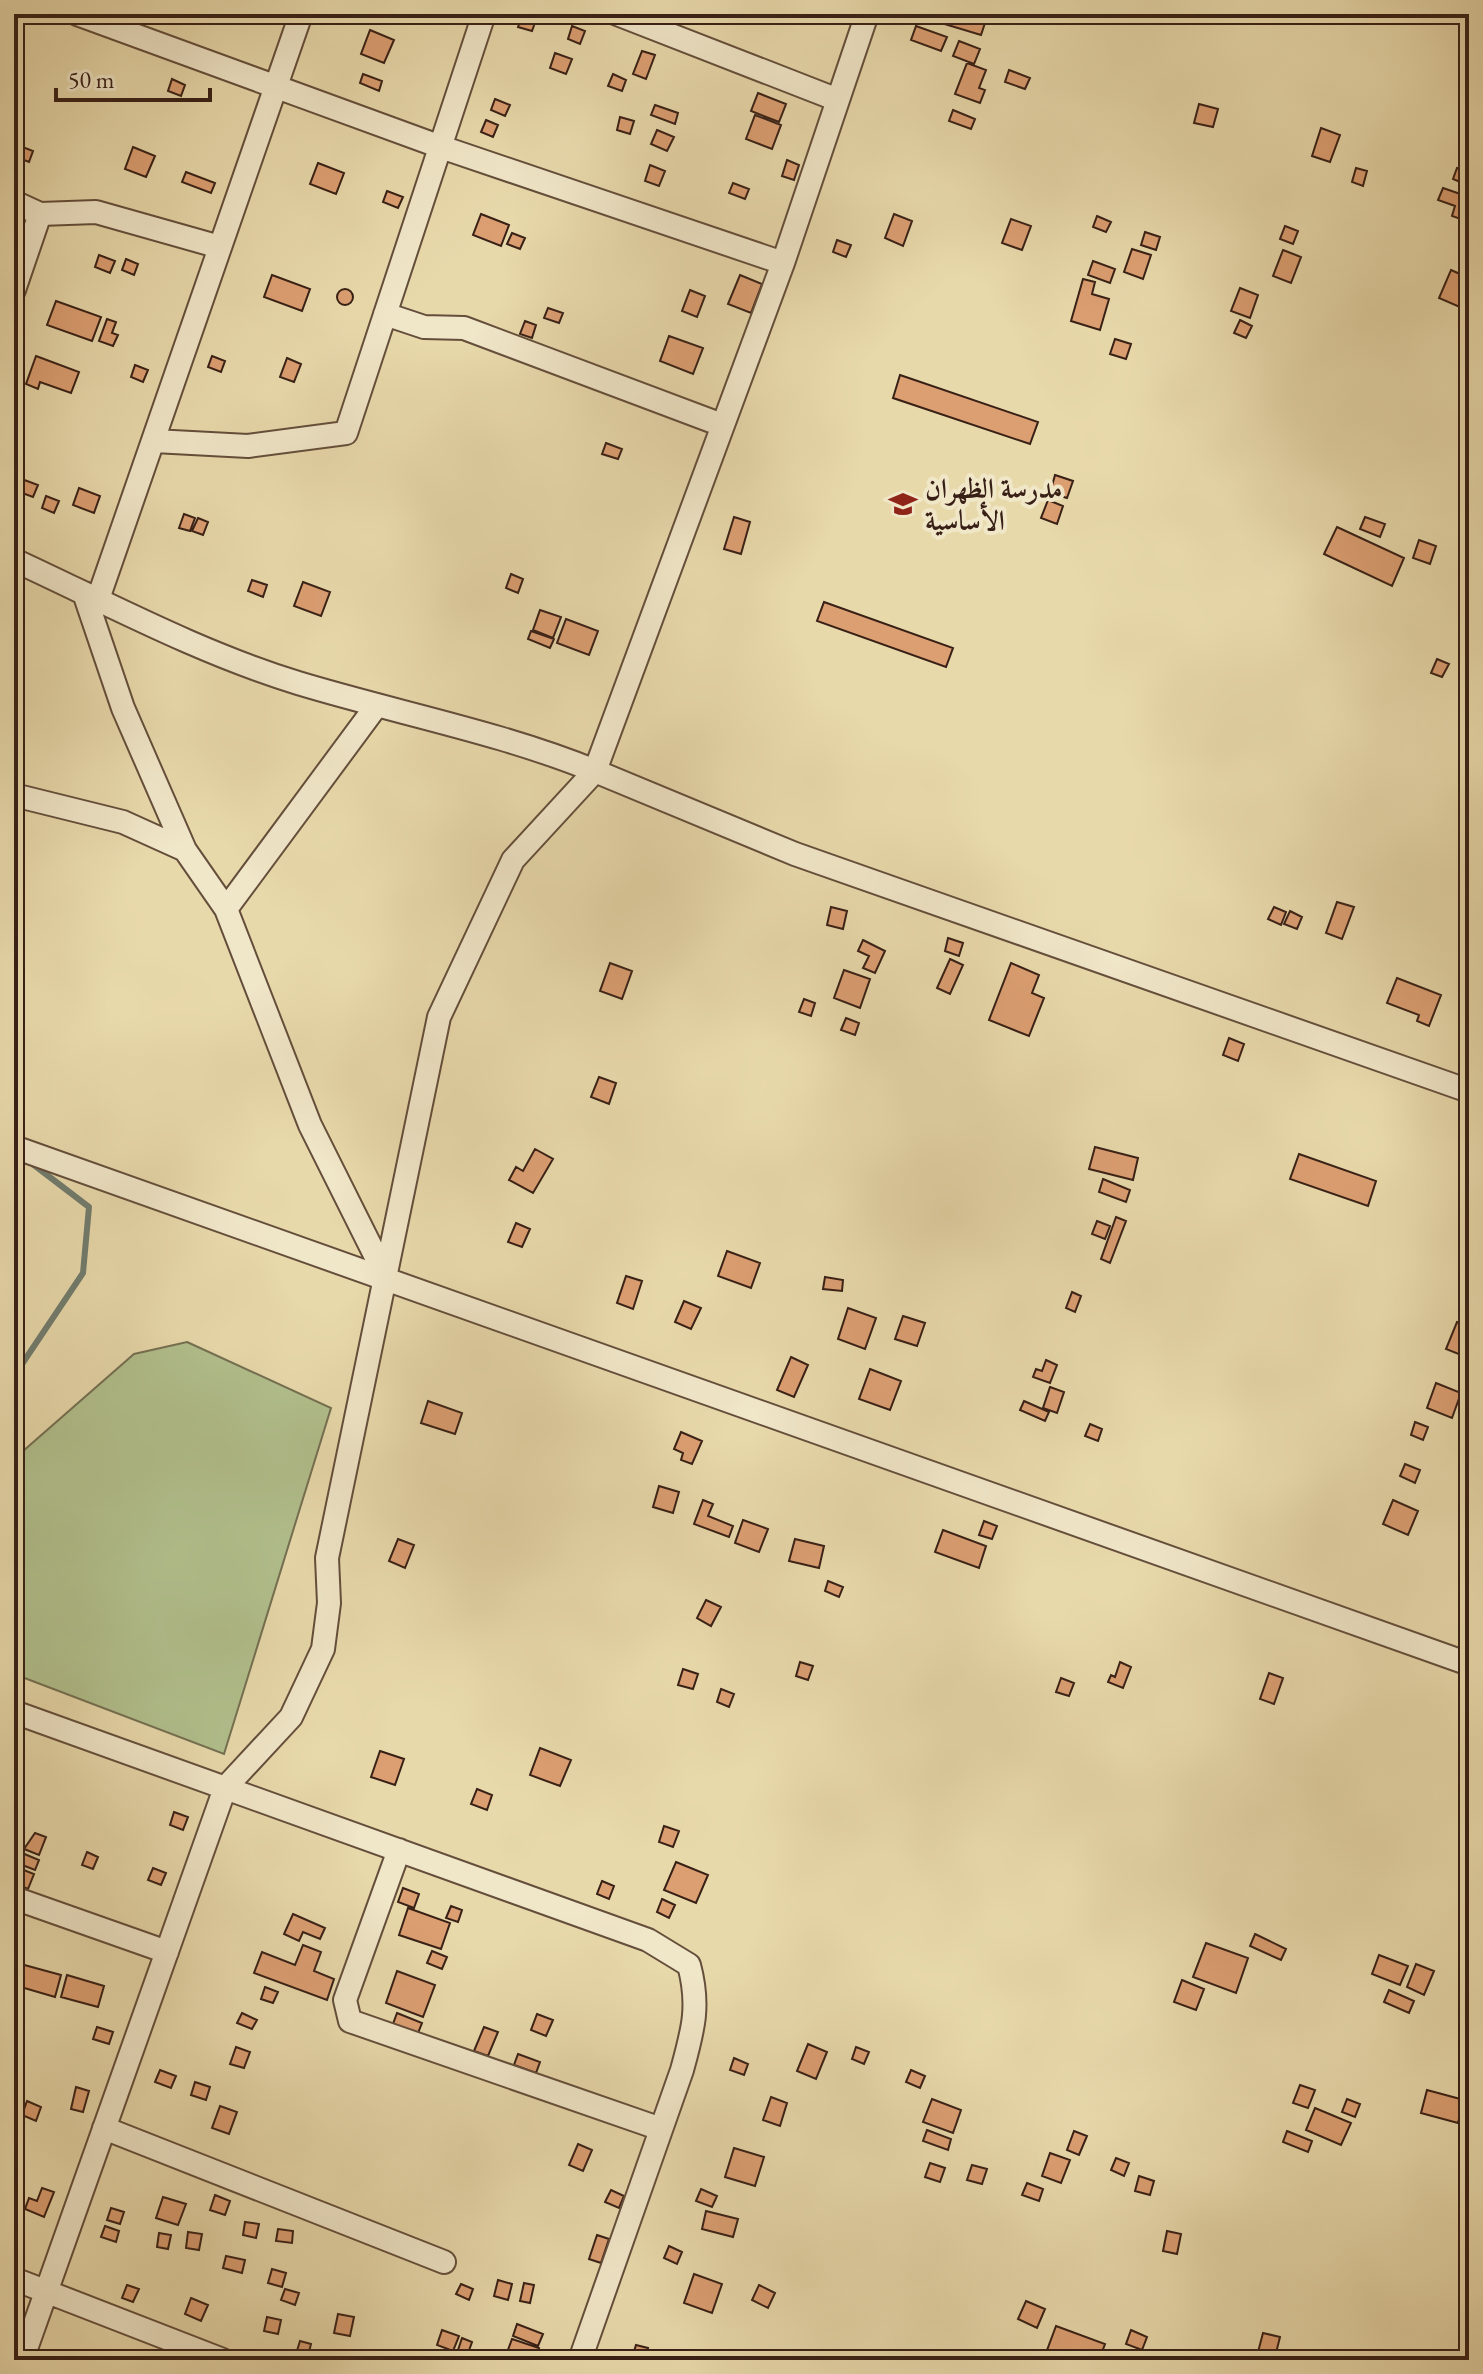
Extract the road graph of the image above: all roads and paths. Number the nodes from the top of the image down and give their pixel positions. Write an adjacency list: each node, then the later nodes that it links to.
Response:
1 (77, 14): 6 (street)
2 (301, 14): 7 (street)
3 (484, 14): 9 (street)
4 (617, 14): 8 (street)
5 (867, 14): 8 (street)
6 (114, 20): 7 (street)
7 (276, 88): 9 (street); 12 (street)
8 (838, 100): 13 (street)
9 (441, 147): 13 (street); 15 (street)
10 (14, 202): 11 (street)
11 (40, 214): 12 (street); 14 (street)
12 (220, 247): 17 (street)
13 (783, 263): 16 (street)
14 (14, 290)
15 (385, 314): 16 (street); 17 (street)
16 (722, 425): 21 (street)
17 (154, 441): 19 (street)
18 (14, 560): 19 (street)
19 (91, 596): 20 (street); 23 (street)
20 (377, 705): 21 (street); 24 (street)
21 (595, 771): 25 (street); 27 (street)
22 (14, 795): 23 (street)
23 (185, 850): 24 (street)
24 (226, 909): 27 (street)
25 (1469, 1091)
26 (14, 1147): 27 (street)
27 (387, 1279): 28 (street); 30 (street)
28 (1469, 1664)
29 (14, 1712): 30 (street)
30 (225, 1788): 31 (street); 33 (street)
31 (399, 1850): 35 (street); 35 (street)
32 (14, 1898): 33 (street)
33 (167, 1952): 34 (street)
34 (104, 2128): 36 (street); 38 (street)
35 (661, 2129): 41 (street)
36 (444, 2262)
37 (14, 2279): 38 (street)
38 (47, 2291): 39 (street); 40 (street)
39 (218, 2359)
40 (22, 2360)
41 (580, 2360)

